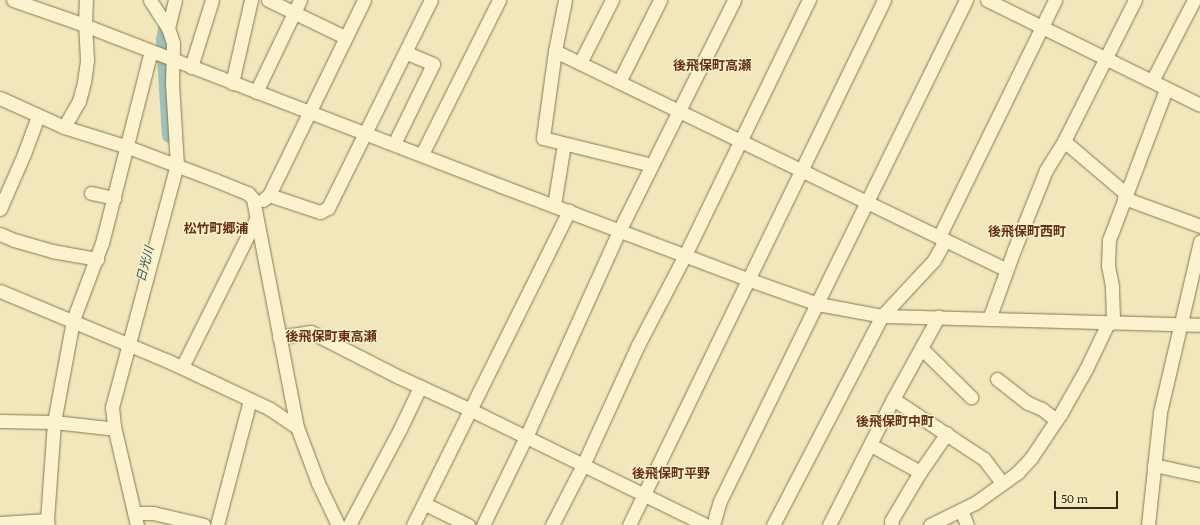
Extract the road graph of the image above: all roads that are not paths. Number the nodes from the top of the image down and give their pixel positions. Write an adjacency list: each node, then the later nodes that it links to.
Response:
1 (13, 0): 24 (street)
2 (86, 0): 24 (street)
3 (150, 0): 25 (street)
4 (175, 0): 25 (street)
5 (212, 0): 34 (street)
6 (251, 0): 37 (street)
7 (268, 0): 23 (street)
8 (300, 0): 23 (street)
9 (364, 0): 27 (street)
10 (431, 0): 30 (street)
11 (499, 0): 52 (street)
12 (565, 0): 29 (street)
13 (612, 0): 33 (street)
14 (660, 0): 36 (street)
15 (734, 0): 42 (street)
16 (809, 0): 47 (street)
17 (884, 0): 55 (street)
18 (966, 0): 60 (street)
19 (987, 0): 26 (street)
20 (1055, 0): 26 (street)
21 (1136, 0): 32 (street)
22 (1194, 0): 35 (street)
23 (294, 12): 27 (street); 39 (street)
24 (85, 25): 28 (street); 45 (street)
25 (167, 26): 31 (street)
26 (1042, 27): 32 (street); 68 (street)
27 (345, 37): 43 (street)
28 (151, 51): 31 (street); 51 (street)
29 (555, 51): 33 (street); 50 (street)
30 (405, 52): 46 (street); 49 (street)
31 (167, 58): 34 (street); 53 (street)
32 (1106, 59): 35 (street); 48 (street)
33 (580, 63): 36 (street)
34 (191, 67): 37 (street)
35 (1152, 81): 38 (street)
36 (619, 82): 42 (street)
37 (232, 83): 39 (street)
38 (1166, 89): 41 (street); 58 (street)
39 (256, 92): 43 (street)
40 (0, 98): 44 (street)
41 (1200, 105)
42 (679, 111): 47 (street); 54 (street)
43 (309, 112): 46 (street); 57 (street)
44 (38, 116): 45 (street); 62 (street)
45 (64, 127): 51 (street)
46 (366, 133): 49 (street); 57 (street)
47 (740, 141): 55 (street); 70 (street)
48 (1064, 141): 58 (street); 72 (street)
49 (394, 144): 52 (street)
50 (564, 144): 54 (street); 61 (street)
51 (128, 147): 53 (street); 59 (street)
52 (422, 154): 61 (street)
53 (173, 164): 64 (street); 85 (street)
54 (652, 165): 66 (street)
55 (801, 170): 60 (street); 74 (street)
56 (91, 193): 59 (street)
57 (269, 195): 64 (street)
58 (1125, 195): 65 (street); 81 (street)
59 (114, 198): 71 (street)
60 (867, 203): 68 (street); 76 (street)
61 (554, 205): 63 (street)
62 (0, 210)
63 (569, 211): 66 (street); 93 (street)
64 (255, 214): 84 (street); 87 (street)
65 (1200, 226)
66 (619, 231): 70 (street); 100 (street)
67 (0, 234): 71 (street)
68 (942, 239): 72 (street); 77 (street)
69 (1200, 242): 73 (street)
70 (685, 255): 74 (street); 102 (street)
71 (97, 259): 80 (street)
72 (1007, 270): 79 (street)
73 (1196, 277): 82 (street)
74 (747, 279): 76 (street); 107 (street)
75 (0, 291): 80 (street)
76 (818, 304): 77 (street); 124 (street)
77 (882, 316): 78 (street); 125 (street)
78 (938, 317): 79 (street); 86 (street)
79 (989, 319): 81 (street)
80 (73, 320): 85 (street); 96 (street)
81 (1110, 323): 82 (street); 94 (street)
82 (1182, 324): 83 (street); 103 (street)
83 (1200, 325)
84 (279, 336): 89 (street); 98 (street)
85 (126, 343): 87 (street); 97 (street)
86 (922, 349): 90 (street); 91 (street)
87 (182, 368): 92 (street)
88 (997, 379): 94 (street)
89 (420, 387): 93 (street); 117 (street)
90 (971, 397)
91 (894, 399): 99 (street); 101 (street)
92 (250, 400): 98 (street); 115 (street)
93 (471, 410): 100 (street); 108 (street)
94 (1056, 420): 106 (street)
95 (0, 421): 96 (street)
96 (54, 422): 97 (street); 111 (street)
97 (112, 427): 110 (street)
98 (297, 427): 116 (street)
99 (946, 433): 104 (street); 106 (street)
100 (526, 437): 102 (street); 120 (street)
101 (871, 445): 104 (street); 113 (street)
102 (583, 465): 107 (street); 121 (street)
103 (1154, 465): 105 (street); 129 (street)
104 (920, 472): 126 (street)
105 (1200, 475)
106 (1002, 483): 109 (street)
107 (644, 495): 122 (street); 123 (street)
108 (425, 504): 118 (street); 119 (street)
109 (961, 510): 127 (street); 128 (street)
110 (135, 519): 114 (street)
111 (48, 522): 112 (street)
112 (0, 523)
113 (831, 524)
114 (204, 525)
115 (218, 525)
116 (338, 525)
117 (349, 525)
118 (413, 525)
119 (468, 525)
120 (483, 525)
121 (552, 525)
122 (629, 525)
123 (706, 525)
124 (713, 525)
125 (773, 525)
126 (892, 525)
127 (930, 525)
128 (967, 525)
129 (1148, 525)

